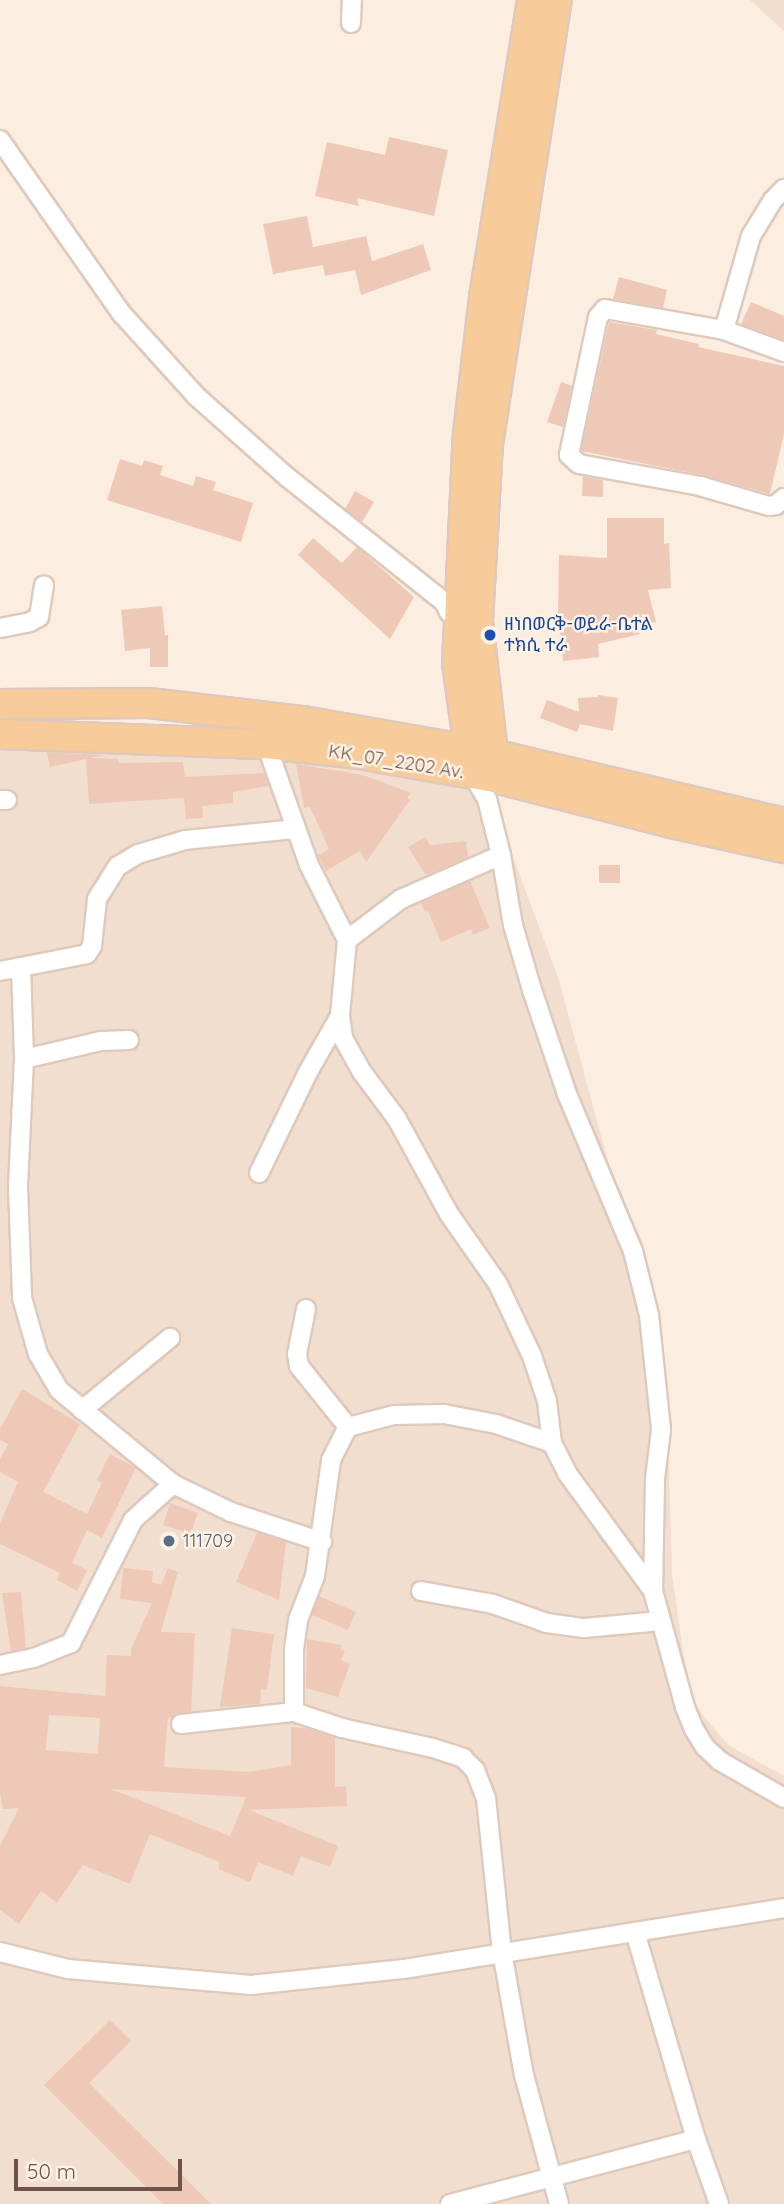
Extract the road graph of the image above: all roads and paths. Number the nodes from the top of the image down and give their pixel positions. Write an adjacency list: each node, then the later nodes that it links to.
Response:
1 (352, 0): 4 (street)
2 (532, 0): 11 (main road)
3 (557, 0): 11 (main road)
4 (351, 23)
5 (0, 140): 11 (street)
6 (784, 189): 7 (street)
7 (724, 330): 8 (street); 9 (street)
8 (784, 352)
9 (784, 498)
10 (44, 585): 12 (street)
11 (467, 619): 16 (main road)
12 (0, 628)
13 (0, 704): 16 (main road)
14 (0, 734): 15 (main road, KK_07_2202 Av.)
15 (265, 744): 16 (main road, KK_07_2202 Av.); 19 (street)
16 (483, 771): 17 (main road, KK_07_2202 Av.); 18 (main road); 21 (street)
17 (671, 823): 20 (main road, KK_07_2202 Av.); 22 (street)
18 (784, 823)
19 (295, 829): 23 (street); 24 (street)
20 (784, 848)
21 (501, 855): 23 (street); 38 (street)
22 (784, 856)
23 (348, 940): 26 (street)
24 (21, 967): 25 (street); 28 (street)
25 (0, 971)
26 (340, 1016): 29 (street); 34 (street)
27 (128, 1040): 28 (street)
28 (24, 1059): 32 (street)
29 (258, 1173)
30 (306, 1309): 33 (street)
31 (170, 1338): 32 (street)
32 (82, 1410): 35 (street)
33 (348, 1427): 34 (street); 36 (street)
34 (552, 1443): 38 (street)
35 (173, 1484): 36 (street); 40 (street)
36 (322, 1542): 41 (street)
37 (421, 1591): 39 (street)
38 (653, 1591): 39 (street)
39 (661, 1620): 43 (street)
40 (0, 1665)
41 (294, 1712): 42 (street); 47 (street)
42 (181, 1724)
43 (784, 1798)
44 (784, 1908): 45 (street)
45 (635, 1932): 47 (street); 48 (street)
46 (0, 1952): 47 (street)
47 (502, 1952): 49 (street)
48 (696, 2139): 49 (street); 52 (street)
49 (551, 2179): 50 (street); 51 (street)
50 (450, 2204)
51 (559, 2204)
52 (719, 2204)

